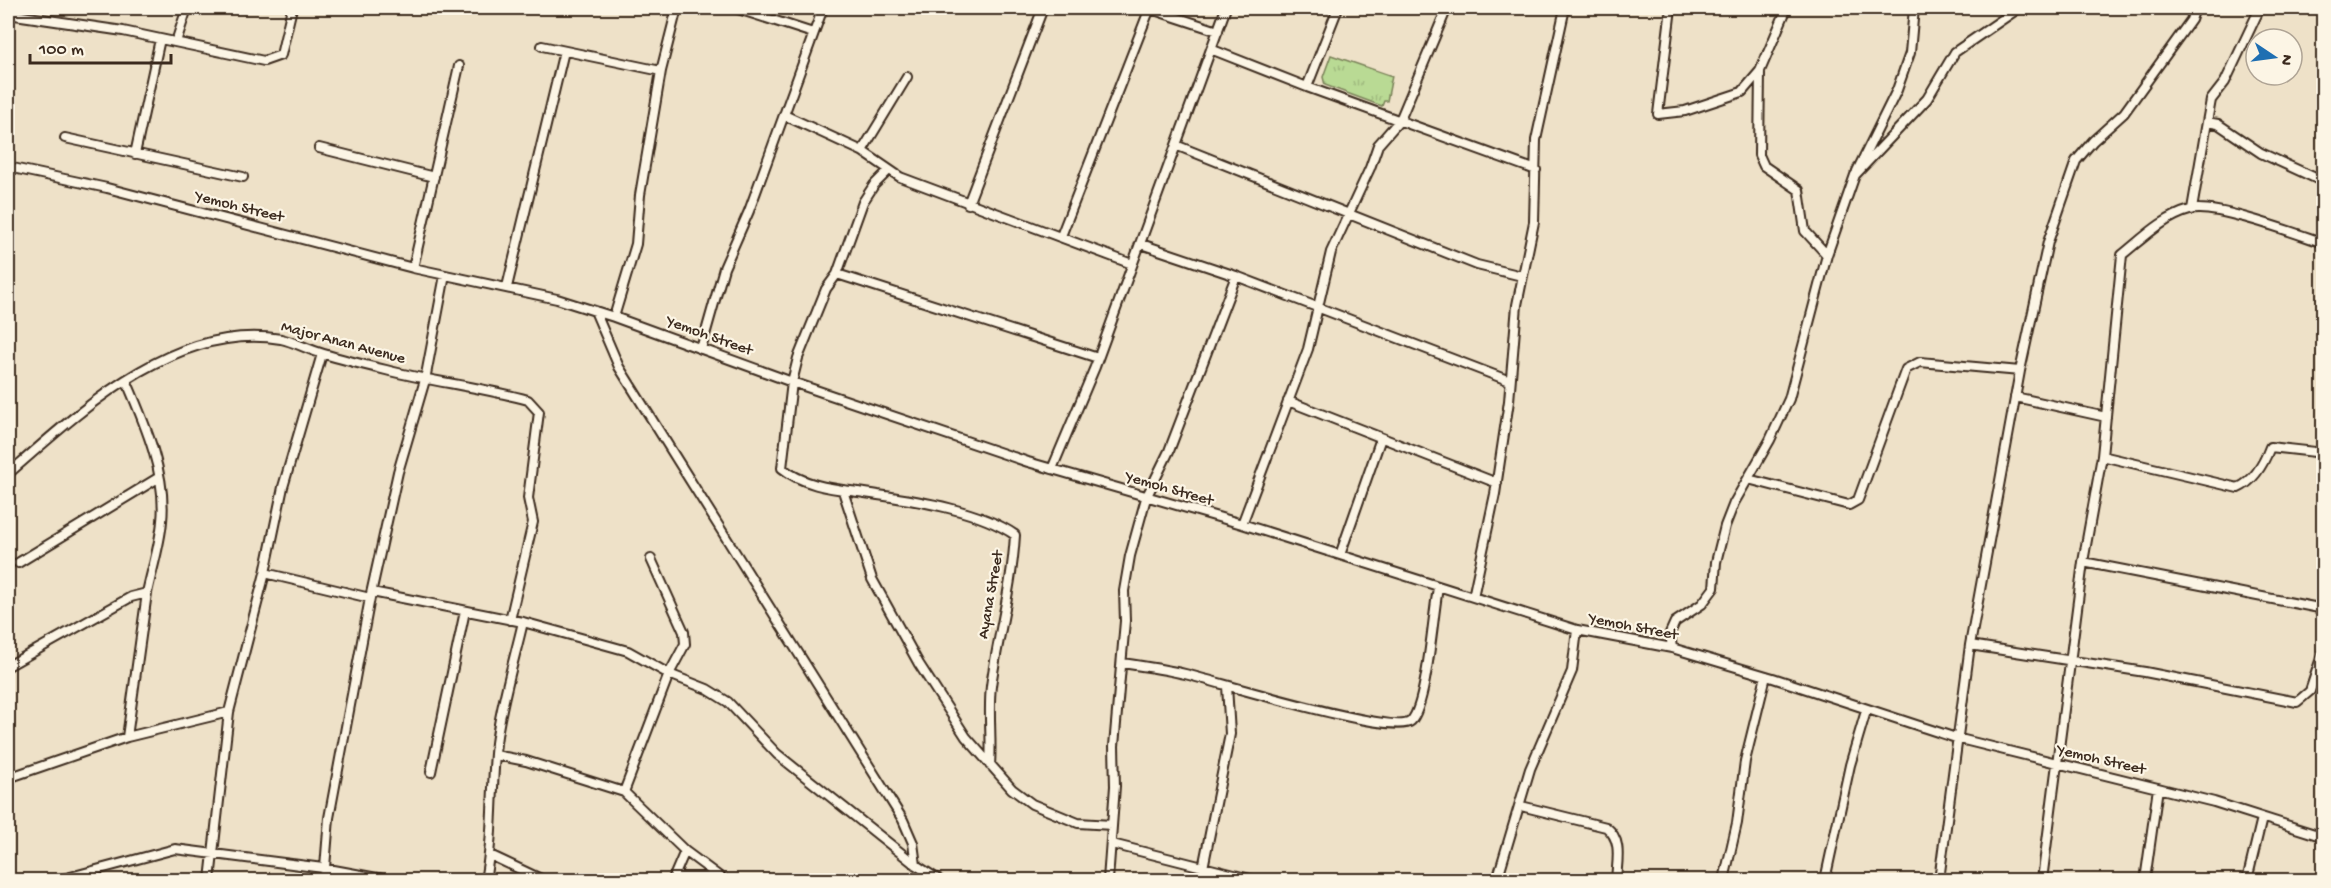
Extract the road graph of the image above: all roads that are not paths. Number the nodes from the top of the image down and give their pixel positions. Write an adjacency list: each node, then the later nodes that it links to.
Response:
1 (187, 8): 22 (street)
2 (292, 8): 22 (street)
3 (678, 8): 27 (street)
4 (735, 8): 20 (street)
5 (823, 8): 20 (street)
6 (1043, 8): 46 (street)
7 (1149, 8): 19 (street); 49 (street)
8 (1226, 8): 19 (street)
9 (1338, 8): 30 (street)
10 (1447, 8): 32 (street)
11 (1565, 8): 41 (street)
12 (1671, 8): 28 (street)
13 (1787, 8): 28 (street)
14 (1914, 8): 42 (street)
15 (2019, 8): 42 (street)
16 (2195, 8): 66 (street)
17 (2260, 8): 33 (street)
18 (8, 14): 21 (street)
19 (1218, 31): 24 (street)
20 (813, 33): 31 (street)
21 (160, 39): 22 (street); 38 (street)
22 (176, 42)
23 (542, 46): 25 (street)
24 (1213, 50): 30 (street); 35 (street)
25 (564, 51): 27 (street); 59 (street)
26 (459, 66): 44 (street)
27 (661, 71): 62 (street)
28 (1760, 71): 52 (street)
29 (907, 77): 37 (street)
30 (1307, 87): 32 (street)
31 (784, 115): 37 (street); 63 (street)
32 (1400, 120): 41 (street); 48 (street)
33 (2207, 122): 45 (street); 47 (street)
34 (65, 138): 38 (street)
35 (1178, 146): 48 (street); 51 (street)
36 (319, 148): 44 (street)
37 (862, 151): 40 (street)
38 (135, 154): 43 (street)
39 (8, 167): 54 (street, Yemoh Street)
40 (889, 170): 46 (street); 55 (street)
41 (1536, 170): 58 (street)
42 (1856, 175): 52 (street)
43 (243, 177)
44 (434, 177): 54 (street)
45 (2324, 182)
46 (968, 204): 49 (street)
47 (2192, 209): 50 (street); 73 (street)
48 (1347, 213): 58 (street); 60 (street)
49 (1060, 236): 53 (street)
50 (2324, 243)
51 (1141, 244): 53 (street); 57 (street)
52 (1827, 255): 80 (street)
53 (1132, 264): 65 (street)
54 (413, 268): 56 (street, Yemoh Street)
55 (837, 274): 65 (street); 70 (street)
56 (445, 275): 59 (street, Yemoh Street); 68 (street)
57 (1236, 276): 60 (street); 83 (street)
58 (1522, 276): 69 (street)
59 (507, 287): 61 (street, Yemoh Street)
60 (1317, 309): 69 (street); 72 (street)
61 (595, 312): 62 (street, Yemoh Street); 127 (street)
62 (614, 317): 63 (street, Yemoh Street)
63 (701, 349): 70 (street, Yemoh Street)
64 (322, 354): 67 (street, Major Anan Avenue); 68 (street, Major Anan Avenue); 89 (street)
65 (1098, 358): 77 (street)
66 (2020, 371): 71 (street); 80 (street)
67 (126, 380): 78 (street, Major Anan Avenue); 79 (street)
68 (425, 380): 92 (street); 96 (street, Major Anan Avenue)
69 (1510, 381): 81 (street)
70 (792, 382): 77 (street, Yemoh Street); 82 (street)
71 (2015, 397): 73 (street); 99 (street)
72 (1288, 401): 74 (street); 84 (street)
73 (2106, 417): 76 (street)
74 (1381, 438): 81 (street); 85 (street)
75 (2324, 453): 76 (street)
76 (2102, 456): 87 (street)
77 (1052, 469): 83 (street, Yemoh Street)
78 (8, 474)
79 (158, 478): 88 (street); 91 (street)
80 (1748, 479): 100 (street)
81 (1497, 483): 93 (street)
82 (843, 491): 113 (street); 113 (street, Ayana Street)
83 (1146, 498): 84 (street, Yemoh Street); 103 (street)
84 (1242, 524): 85 (street, Yemoh Street)
85 (1340, 555): 90 (street, Yemoh Street)
86 (651, 559): 105 (street)
87 (2083, 562): 94 (street); 102 (street)
88 (18, 563)
89 (265, 573): 92 (street); 109 (street)
90 (1438, 588): 93 (street, Yemoh Street); 107 (street)
91 (147, 593): 104 (street); 110 (street)
92 (371, 595): 95 (street); 128 (street)
93 (1473, 597): 98 (street, Yemoh Street)
94 (2324, 609)
95 (465, 611): 96 (street); 115 (street)
96 (510, 620): 97 (street)
97 (523, 621): 105 (street); 112 (street)
98 (1577, 630): 100 (street, Yemoh Street); 119 (street)
99 (1970, 645): 102 (street); 111 (street)
100 (1672, 648): 106 (street, Yemoh Street)
101 (2324, 649): 102 (street)
102 (2069, 660): 114 (street)
103 (1122, 663): 107 (street); 121 (street)
104 (8, 666)
105 (669, 674): 118 (street); 127 (street)
106 (1766, 676): 108 (street, Yemoh Street); 144 (street)
107 (1227, 686): 129 (street)
108 (1866, 711): 111 (street, Yemoh Street); 145 (street)
109 (229, 712): 110 (street); 125 (street)
110 (127, 737): 116 (street)
111 (1956, 738): 114 (street, Yemoh Street); 146 (street)
112 (495, 755): 118 (street); 126 (street)
113 (990, 765): 121 (street)
114 (2058, 765): 117 (street, Yemoh Street); 147 (street)
115 (431, 772)
116 (8, 778)
117 (2158, 788): 120 (street, Yemoh Street); 148 (street)
118 (624, 792): 124 (street)
119 (1521, 806): 142 (street); 143 (street)
120 (2262, 818): 122 (street, Yemoh Street); 149 (street)
121 (1112, 825): 123 (street)
122 (2324, 837)
123 (1112, 844): 129 (street); 140 (street)
124 (685, 851): 131 (street); 132 (street)
125 (212, 853): 128 (street); 133 (street); 134 (street)
126 (490, 855): 137 (street); 138 (street)
127 (916, 866): 130 (street)
128 (323, 868): 135 (street); 136 (street)
129 (1203, 868): 141 (street)
130 (928, 878): 139 (street)
131 (673, 879): 132 (street)
132 (722, 879)
133 (58, 880)
134 (210, 880)
135 (324, 880)
136 (388, 880)
137 (485, 880)
138 (543, 880)
139 (939, 880)
140 (1108, 880)
141 (1254, 880)
142 (1497, 880)
143 (1616, 880)
144 (1724, 880)
145 (1825, 880)
146 (1939, 880)
147 (2042, 880)
148 (2145, 880)
149 (2247, 880)

